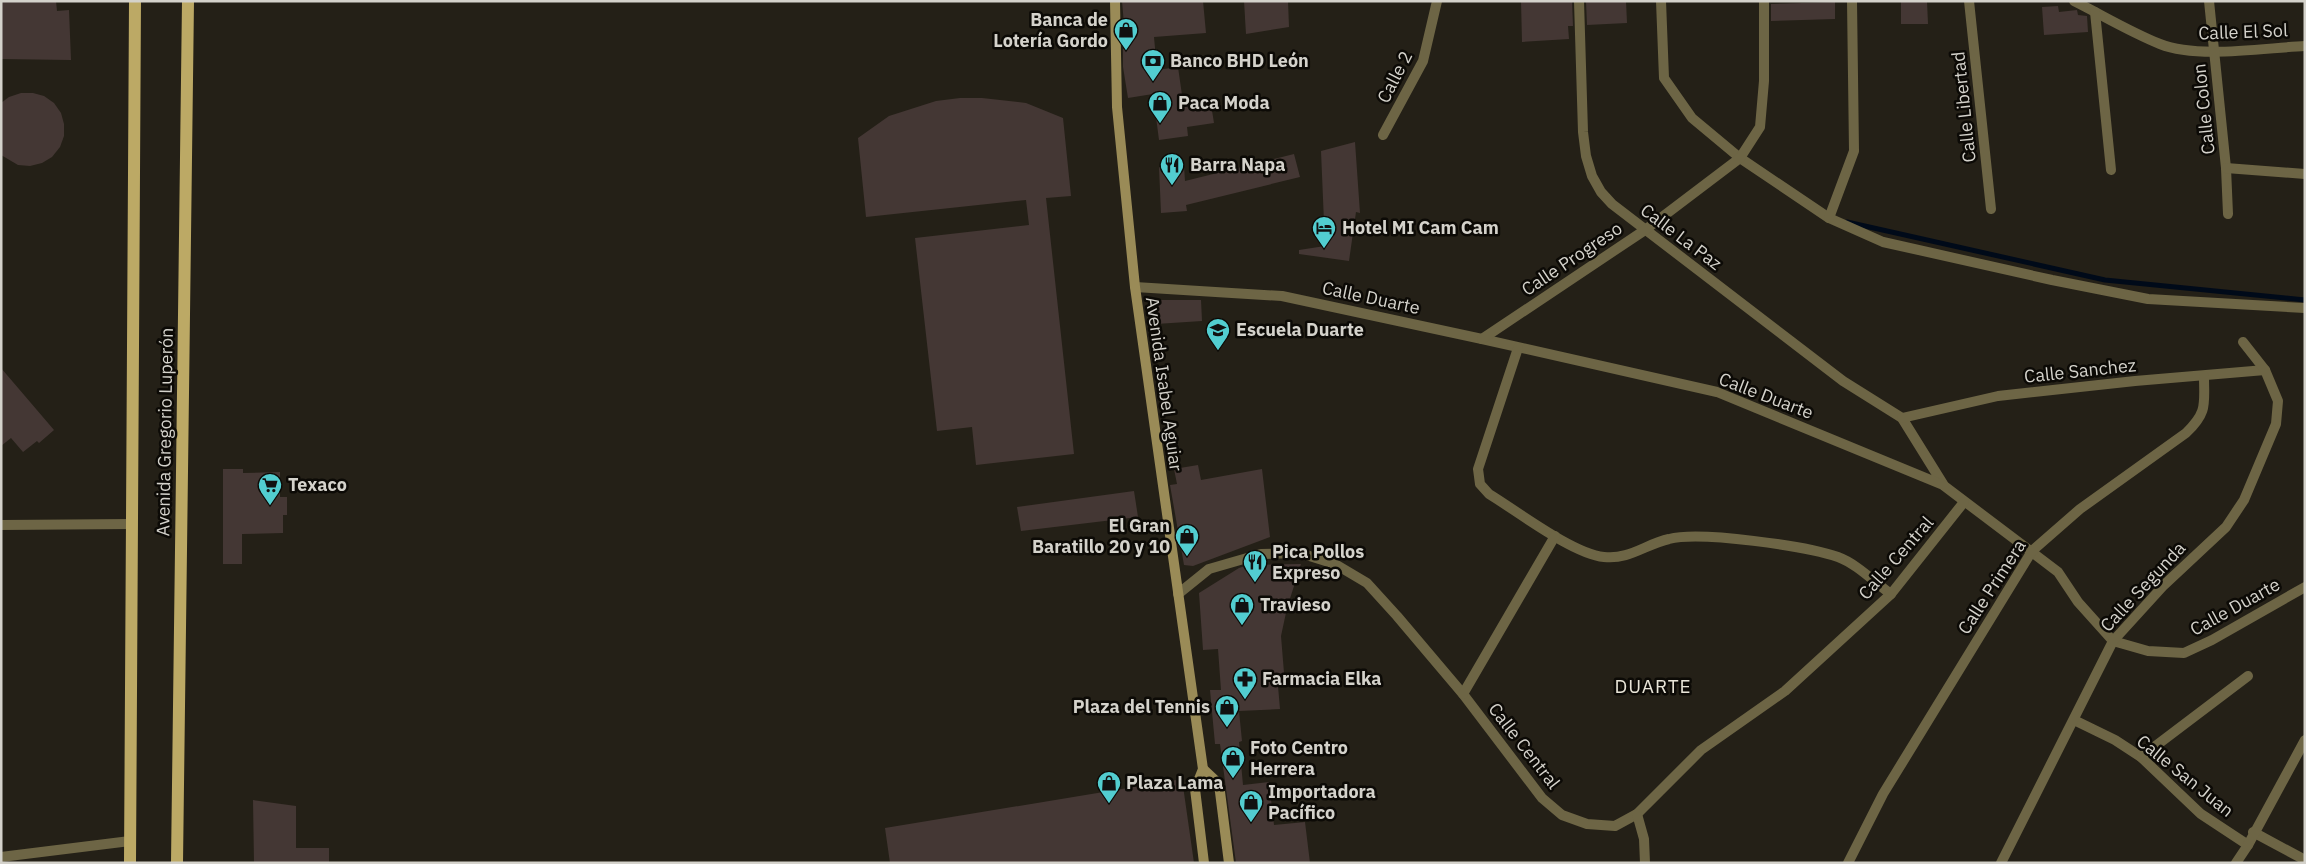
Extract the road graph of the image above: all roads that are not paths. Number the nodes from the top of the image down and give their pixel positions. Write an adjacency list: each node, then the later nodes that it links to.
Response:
1 (135, 1): 35 (main road, Avenida Gregorio Luperón)
2 (188, 1): 55 (main road, Avenida Gregorio Luperón)
3 (1115, 1): 24 (main road, Avenida Isabel Aguiar)
4 (1437, 1): 15 (street, Calle 2)
5 (1579, 1): 23 (street, Calle La Paz)
6 (1662, 1): 16 (street)
7 (1764, 1): 16 (street, Calle Progreso)
8 (1852, 1): 22 (street)
9 (1969, 1): 20 (street, Calle Libertad)
10 (2074, 1): 12 (street, Calle El Sol)
11 (2209, 1): 14 (street, Calle Colon)
12 (2095, 12): 14 (street, Calle El Sol); 18 (street)
13 (2305, 46): 14 (street, Calle El Sol)
14 (2214, 51): 17 (street, Calle Colon)
15 (1383, 135)
16 (1740, 158): 22 (street); 23 (street, Calle Progreso)
17 (2226, 168): 19 (street); 21 (street, Calle Colon)
18 (2112, 170)
19 (2305, 174)
20 (1991, 209)
21 (2228, 214)
22 (1829, 218): 25 (street)
23 (1645, 230): 26 (street, Calle Progreso); 31 (street, Calle La Paz)
24 (1134, 287): 26 (street, Calle Duarte); 39 (main road, Avenida Isabel Aguiar)
25 (2305, 308)
26 (1482, 339): 28 (street, Calle Duarte)
27 (2243, 342): 29 (street, Calle Segunda)
28 (1518, 348): 32 (street, Calle Duarte); 36 (street)
29 (2265, 370): 30 (street, Calle Sanchez); 41 (street, Calle Segunda)
30 (2204, 376): 31 (street, Calle Sanchez); 37 (street, Calle Primera)
31 (1902, 418): 32 (street)
32 (1943, 485): 33 (street, Calle Duarte)
33 (1964, 502): 37 (street, Calle Duarte); 40 (street, Calle Central)
34 (1, 524): 35 (street)
35 (132, 524): 50 (main road, Avenida Gregorio Luperón)
36 (1555, 536): 40 (street); 43 (street)
37 (2032, 551): 41 (street, Calle Duarte); 59 (street, Calle Primera)
38 (2305, 587): 41 (street, Calle Duarte)
39 (1178, 594): 43 (street, Calle Central); 47 (main road, Avenida Isabel Aguiar)
40 (1891, 594): 48 (street, Calle Central)
41 (2113, 641): 44 (street, Calle Segunda)
42 (2248, 676): 46 (street)
43 (1464, 694): 48 (street, Calle Central)
44 (2074, 720): 46 (street, Calle San Juan); 60 (street, Calle Segunda)
45 (2305, 740): 49 (street)
46 (2141, 757): 51 (street, Calle San Juan)
47 (1203, 769): 56 (main road, Avenida Isabel Aguiar); 57 (main road)
48 (1637, 814): 58 (street)
49 (2253, 832): 51 (street); 53 (street)
50 (130, 841): 52 (street); 54 (main road, Avenida Gregorio Luperón)
51 (2248, 845): 61 (street)
52 (1, 857)
53 (2305, 860)
54 (130, 863)
55 (178, 863)
56 (1204, 863)
57 (1228, 863)
58 (1645, 863)
59 (1848, 863)
60 (2001, 863)
61 (2236, 863)

